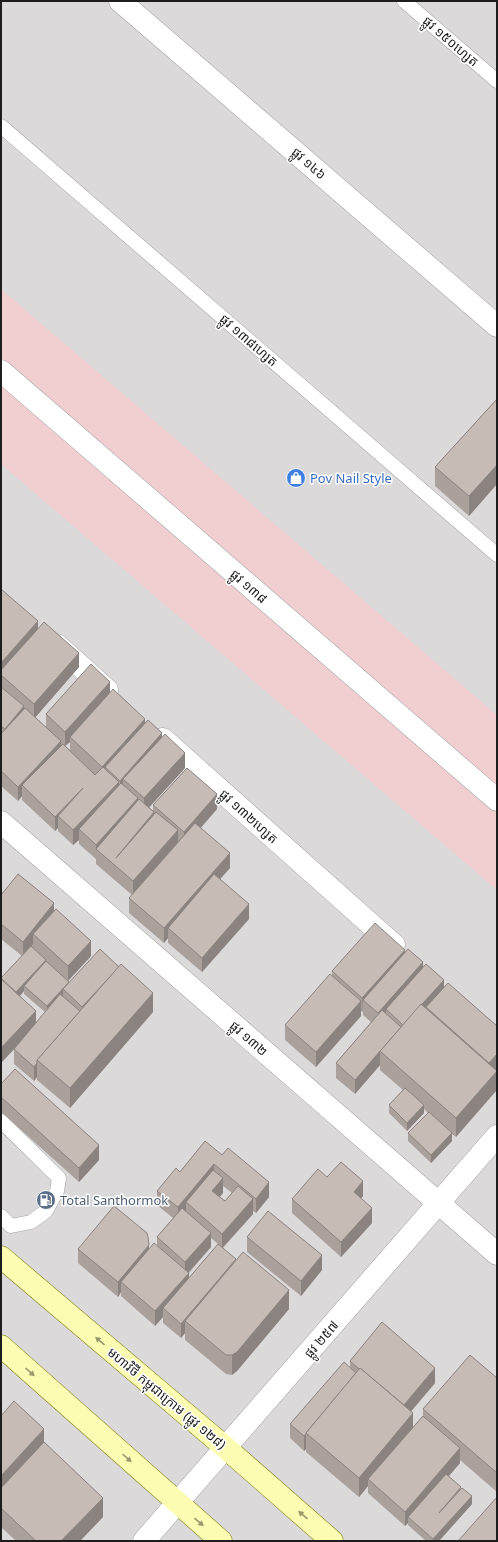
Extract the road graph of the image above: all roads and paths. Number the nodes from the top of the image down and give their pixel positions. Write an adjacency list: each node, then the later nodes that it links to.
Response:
1 (120, 1): 5 (street, ផ្លូវ ១៤៦)
2 (404, 1): 3 (lane, ផ្លូវ ១៥០ហ្សេត)
3 (497, 81)
4 (1, 126): 7 (lane, ផ្លូវ ១៣៨ហ្សេត)
5 (497, 326)
6 (1, 372): 11 (street, ផ្លូវ ១៣៨)
7 (497, 555)
8 (43, 633): 9 (street)
9 (120, 702)
10 (150, 728): 13 (street, ផ្លូវ ១៣២ហ្សេត)
11 (497, 800)
12 (1, 822): 16 (street, ផ្លូវ ១៣២)
13 (407, 957)
14 (1, 1121): 17 (lane)
15 (497, 1136): 16 (street, ផ្លូវ ២៥៧)
16 (438, 1204): 18 (street, ផ្លូវ ១៣២); 21 (street, ផ្លូវ ២៥៧)
17 (1, 1216)
18 (497, 1254)
19 (1, 1257): 21 (main road, មហាវិថី កម្ពុជាក្រោម (ផ្លូវ ១២៨), one-way to 19)
20 (1, 1346): 22 (main road, one-way to 22)
21 (226, 1448): 22 (street, ផ្លូវ ២៥៧); 25 (main road, មហាវិថី កម្ពុជាក្រោម (ផ្លូវ ១២៨), one-way to 21)
22 (178, 1503): 23 (street, ផ្លូវ ២៥៧); 24 (main road, one-way to 24)
23 (144, 1541)
24 (221, 1541)
25 (332, 1541)

